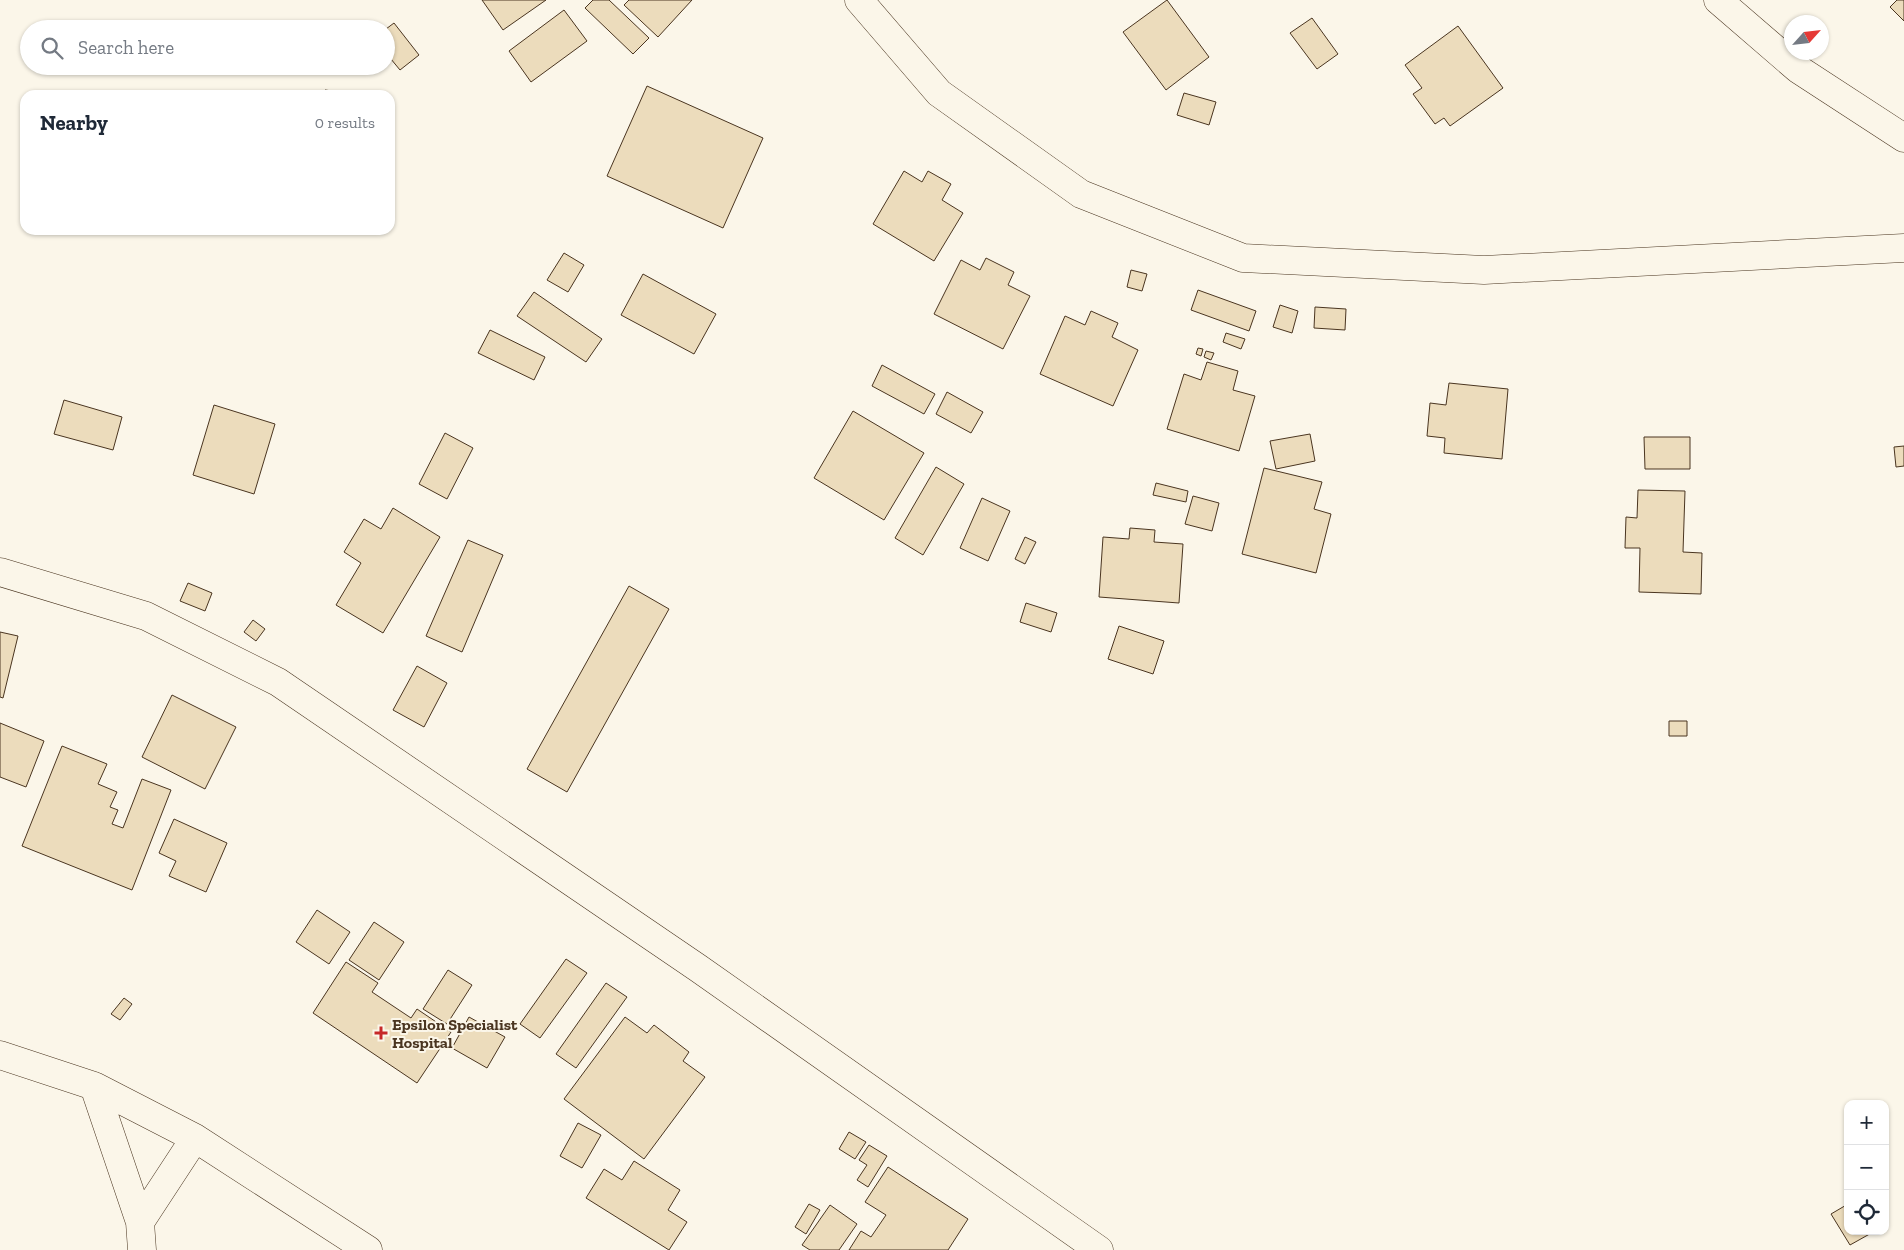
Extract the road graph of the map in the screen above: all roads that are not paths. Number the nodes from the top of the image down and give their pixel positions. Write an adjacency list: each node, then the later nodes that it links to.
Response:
1 (859, 0): 4 (street)
2 (1718, 0): 3 (street)
3 (1904, 138)
4 (1904, 248)
5 (0, 572): 12 (street)
6 (0, 1055): 7 (street)
7 (94, 1086): 8 (street); 9 (street)
8 (195, 1138): 9 (street); 11 (street)
9 (140, 1222): 10 (street)
10 (142, 1250)
11 (368, 1250)
12 (1099, 1250)

